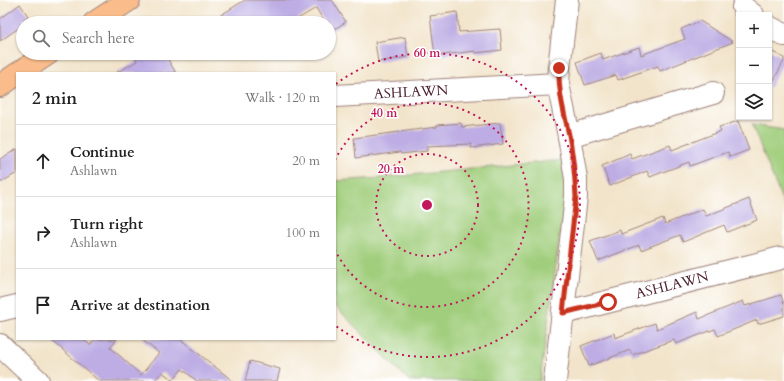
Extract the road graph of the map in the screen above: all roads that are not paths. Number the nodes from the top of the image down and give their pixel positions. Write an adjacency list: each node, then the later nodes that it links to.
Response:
1 (129, 0): 3 (main road)
2 (567, 0): 9 (street)
3 (105, 16)
4 (772, 29): 5 (street)
5 (784, 35)
6 (39, 60): 7 (main road)
7 (21, 72)
8 (16, 75): 10 (main road)
9 (558, 84): 12 (street, ASHLAWN); 13 (street)
10 (0, 86)
11 (713, 93): 13 (street)
12 (336, 96)
13 (569, 136): 17 (street)
14 (781, 258): 17 (street, ASHLAWN)
15 (16, 306): 16 (street)
16 (0, 310)
17 (563, 313): 20 (street)
18 (0, 345): 19 (street)
19 (38, 381)
20 (555, 381)

